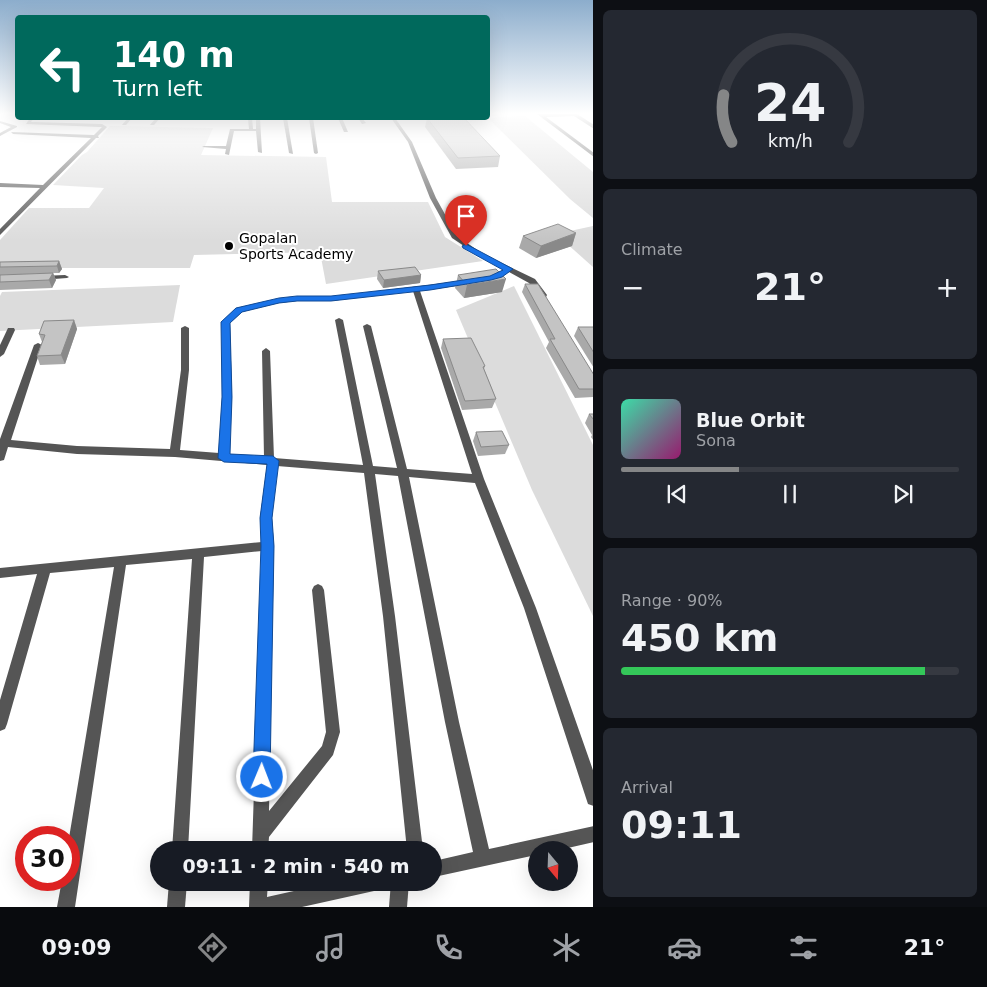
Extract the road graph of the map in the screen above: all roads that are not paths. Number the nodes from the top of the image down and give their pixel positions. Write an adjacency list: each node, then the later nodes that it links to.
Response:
1 (77, 156): 4 (street)
2 (416, 156): 6 (street)
3 (0, 185): 4 (street)
4 (44, 187): 5 (street)
5 (0, 233)
6 (509, 269): 9 (street); 10 (street)
7 (66, 277): 8 (street)
8 (28, 278)
9 (421, 288): 21 (street); 25 (street)
10 (545, 299)
11 (339, 320): 23 (street)
12 (367, 326): 24 (street)
13 (186, 328): 19 (street)
14 (11, 330): 17 (street)
15 (38, 345): 18 (street)
16 (266, 351): 22 (street)
17 (0, 354)
18 (2, 443): 19 (street); 20 (street)
19 (176, 453): 21 (street)
20 (0, 458)
21 (224, 458): 22 (street)
22 (271, 460): 23 (street); 26 (street)
23 (369, 470): 24 (street); 38 (street)
24 (403, 473): 25 (street); 39 (street)
25 (479, 479): 33 (street)
26 (268, 546): 27 (street); 35 (street)
27 (198, 552): 28 (street); 36 (street)
28 (121, 560): 29 (street); 45 (street)
29 (45, 568): 30 (street); 32 (street)
30 (0, 573)
31 (318, 590): 35 (street)
32 (0, 724)
33 (593, 798)
34 (593, 834): 39 (street)
35 (260, 835): 37 (street)
36 (181, 841)
37 (260, 841)
38 (414, 841)
39 (483, 858): 40 (street)
40 (442, 867)
41 (177, 891): 46 (street)
42 (258, 891): 47 (street)
43 (334, 891): 48 (street)
44 (399, 891): 49 (street)
45 (66, 907)
46 (176, 907)
47 (258, 907)
48 (264, 907)
49 (398, 907)

